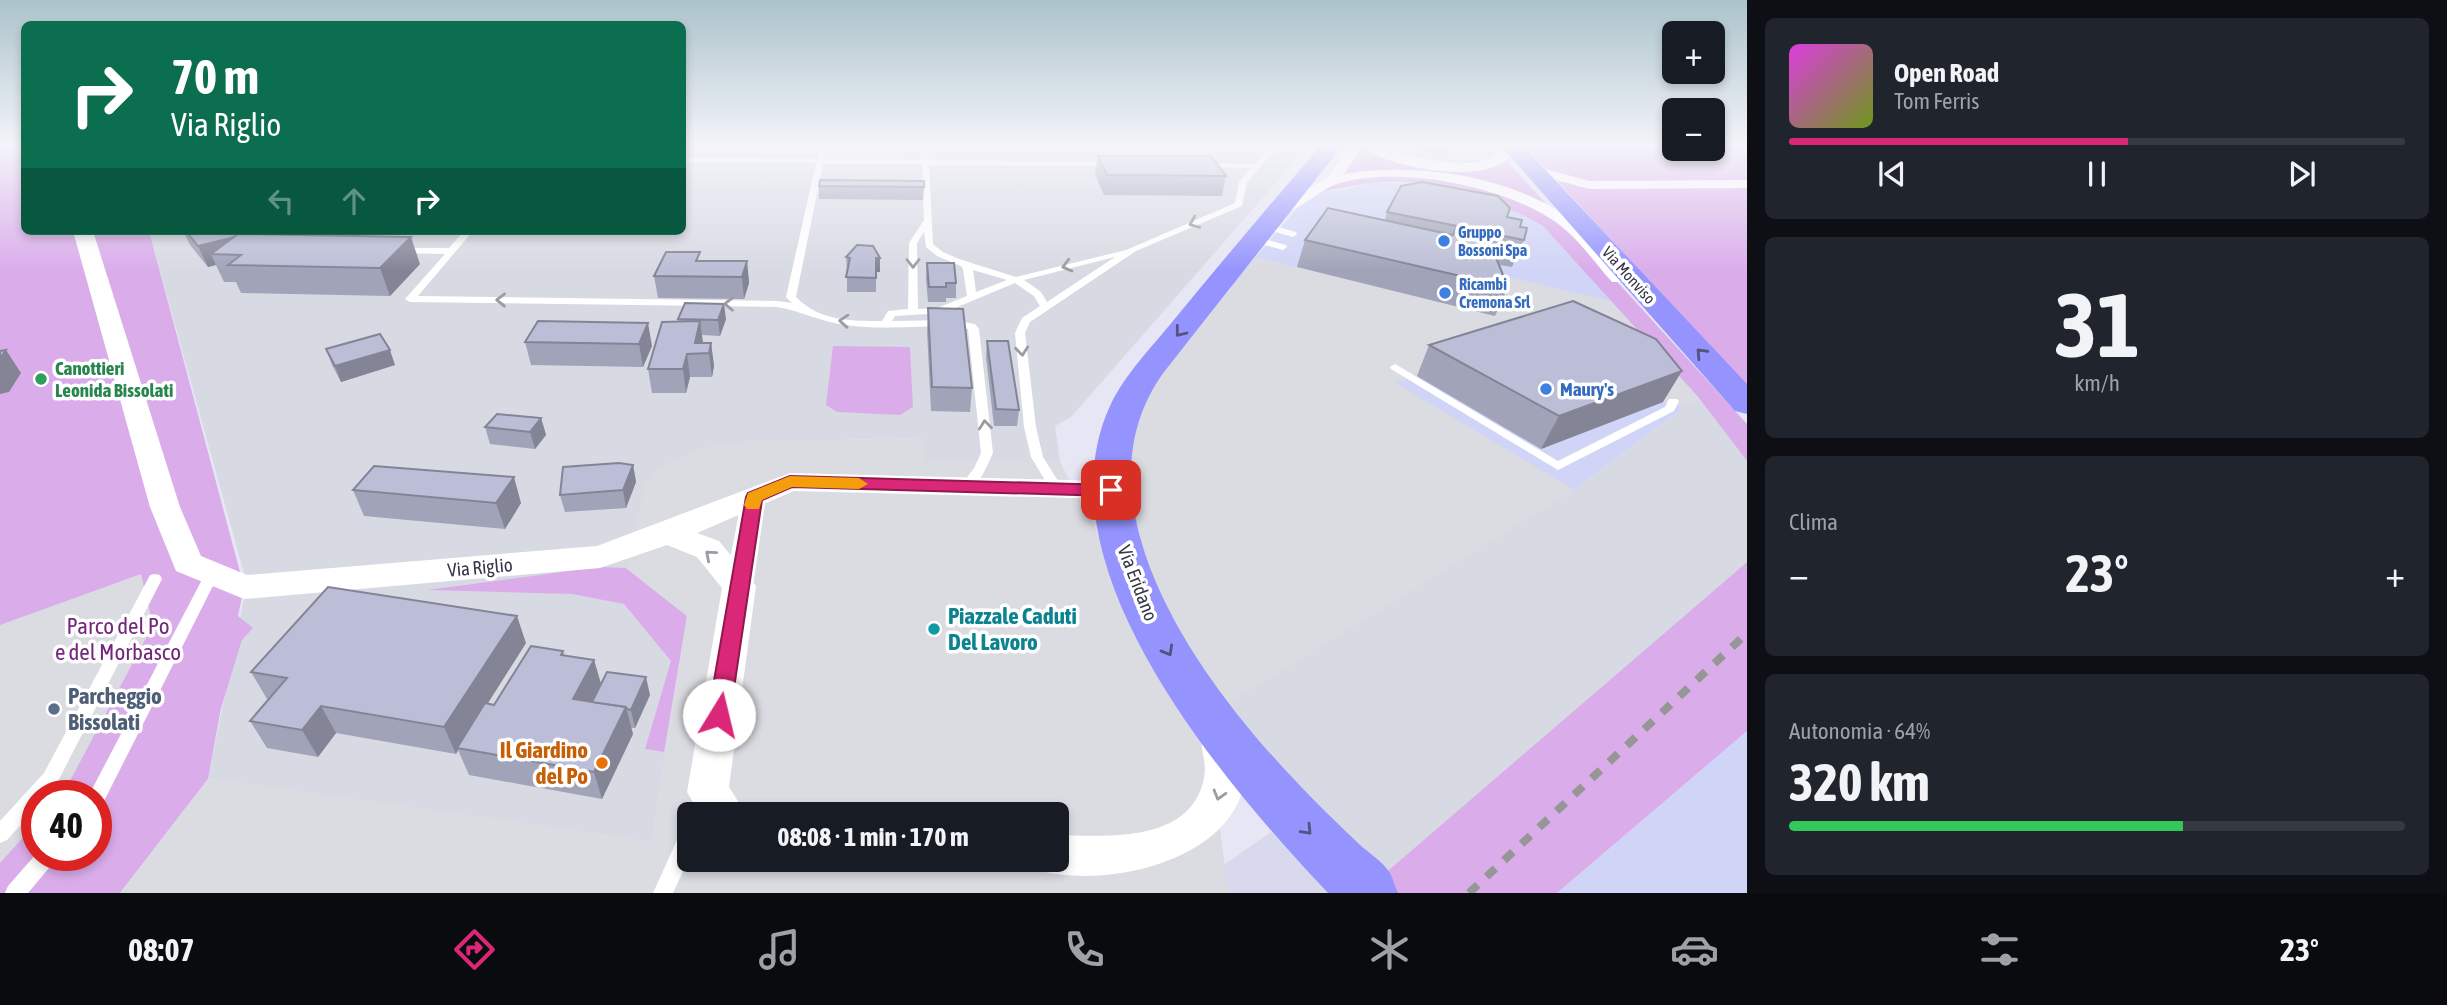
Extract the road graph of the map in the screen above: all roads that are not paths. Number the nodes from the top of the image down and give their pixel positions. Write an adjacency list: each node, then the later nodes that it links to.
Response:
1 (814, 188): 20 (lane)
2 (926, 188): 10 (lane)
3 (1242, 188): 13 (lane, one-way to 13)
4 (1314, 188): 30 (main road, Via Eridano, one-way to 30)
5 (1483, 188): 23 (street)
6 (1535, 188): 9 (street)
7 (1549, 188): 9 (main road, Via Monviso)
8 (1577, 188): 9 (street)
9 (1563, 203): 23 (main road, Via Monviso)
10 (929, 219): 16 (lane); 22 (lane, one-way to 22)
11 (84, 235): 33 (street, Via Riglio)
12 (466, 235): 15 (lane)
13 (1133, 249): 17 (lane, one-way to 17); 21 (lane)
14 (386, 250): 15 (lane)
15 (452, 251): 18 (lane)
16 (963, 262): 17 (lane); 19 (lane)
17 (1015, 280): 19 (lane); 21 (lane)
18 (410, 299): 20 (lane, one-way to 18)
19 (972, 299): 22 (lane)
20 (797, 307): 24 (lane, one-way to 20)
21 (1045, 307): 29 (lane, one-way to 29)
22 (913, 311): 24 (lane)
23 (1665, 314): 27 (main road, Via Monviso, one-way to 23)
24 (886, 322): 28 (lane, one-way to 24)
25 (1395, 367): 26 (lane)
26 (1672, 401)
27 (1747, 404)
28 (966, 486): 29 (street, Via Riglio); 31 (street, Via Riglio)
29 (1058, 489): 30 (street, Via Riglio)
30 (1111, 490): 36 (main road, Via Eridano, one-way to 36)
31 (754, 497): 32 (street, Via Riglio); 35 (street)
32 (667, 533): 33 (street, Via Riglio); 35 (street, one-way to 32)
33 (212, 574): 37 (lane)
34 (155, 579): 39 (lane)
35 (739, 586): 38 (street)
36 (1218, 728): 40 (street, one-way to 40); 45 (main road, Via Eridano, one-way to 45)
37 (106, 780)
38 (711, 802)
39 (0, 834)
40 (1069, 856)
41 (677, 862): 44 (lane)
42 (34, 871): 43 (lane)
43 (15, 893)
44 (663, 893)
45 (1368, 893)

